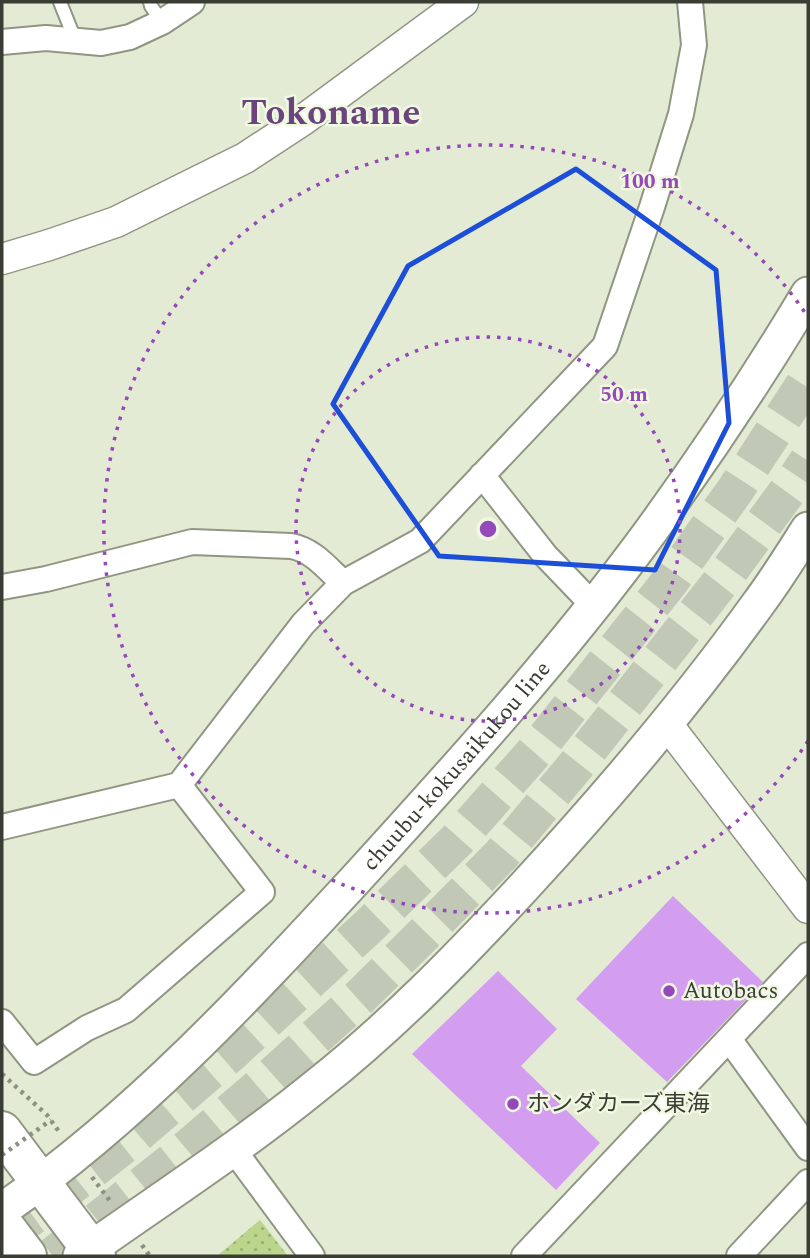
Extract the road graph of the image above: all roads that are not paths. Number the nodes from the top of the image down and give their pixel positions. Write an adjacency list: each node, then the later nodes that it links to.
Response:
1 (60, 2): 6 (lane)
2 (192, 2): 5 (street)
3 (463, 2): 8 (street)
4 (690, 2): 10 (street)
5 (156, 12): 6 (street)
6 (71, 40): 7 (street)
7 (2, 42)
8 (2, 259)
9 (808, 294): 14 (main road, chuubu-kokusaikukou line)
10 (482, 475): 12 (street); 14 (street)
11 (808, 529): 15 (main road)
12 (343, 583): 13 (street); 16 (street)
13 (2, 587)
14 (593, 605): 25 (main road, chuubu-kokusaikukou line)
15 (667, 724): 18 (street); 24 (main road)
16 (179, 785): 17 (street); 20 (street)
17 (2, 827)
18 (808, 908)
19 (808, 955): 21 (street)
20 (2, 1021)
21 (729, 1039): 23 (street); 32 (street)
22 (2, 1131): 25 (highway)
23 (808, 1148)
24 (233, 1149): 29 (main road); 31 (street)
25 (41, 1182): 27 (main road, chuubu-kokusaikukou line); 29 (highway)
26 (808, 1182): 33 (street)
27 (2, 1210)
28 (2, 1223): 30 (highway)
29 (89, 1254)
30 (27, 1256)
31 (312, 1256)
32 (524, 1256)
33 (739, 1256)

